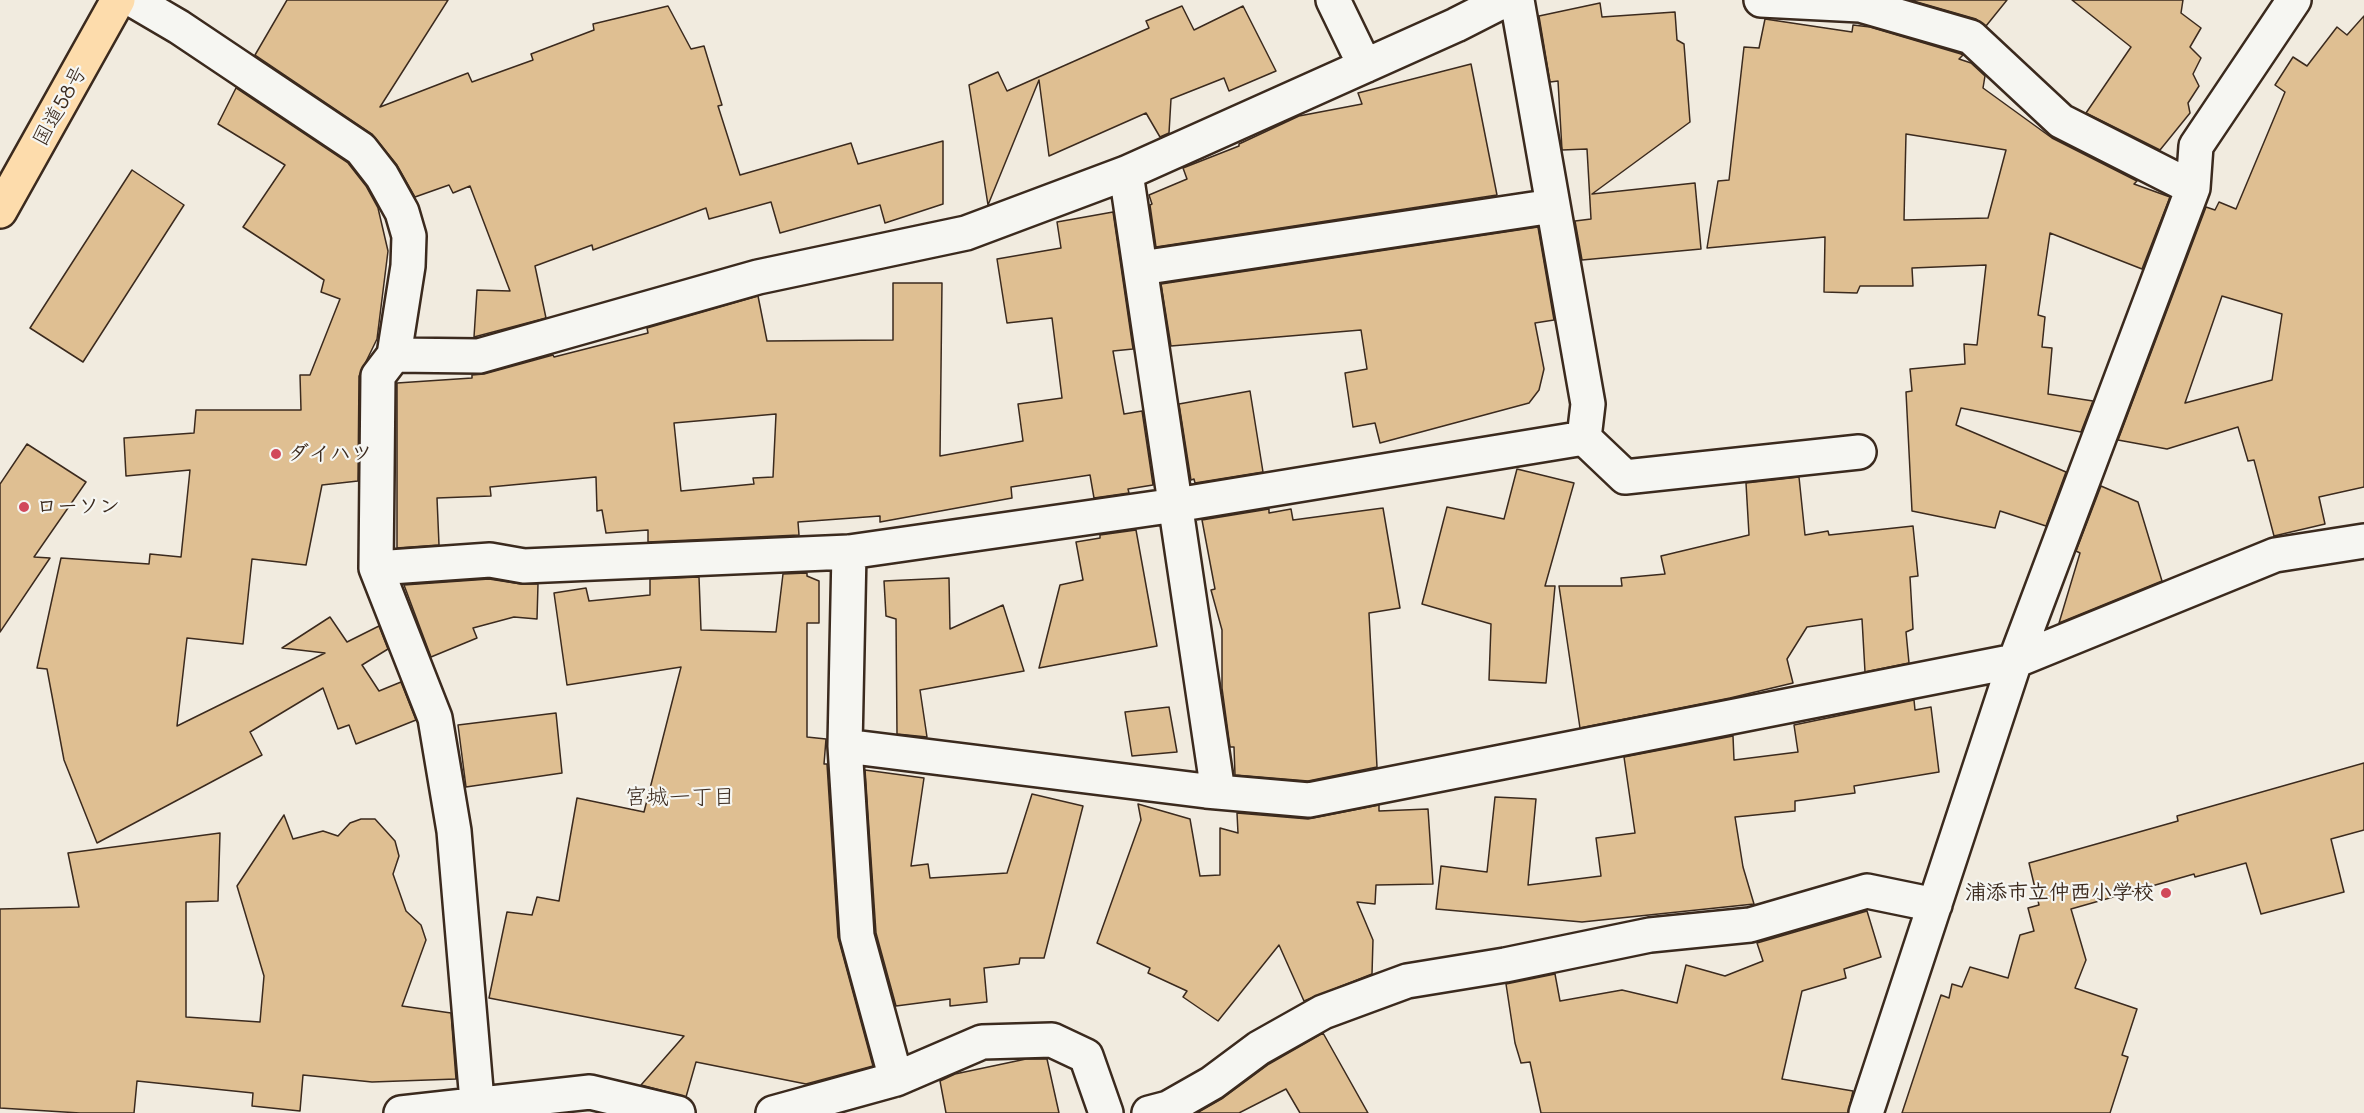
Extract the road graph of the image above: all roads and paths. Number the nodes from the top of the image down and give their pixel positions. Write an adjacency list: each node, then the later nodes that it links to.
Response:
1 (118, 0): 12 (highway, 国道58号)
2 (132, 0): 14 (street)
3 (1333, 0): 8 (street)
4 (1505, 0): 8 (street)
5 (1517, 0): 11 (street)
6 (1761, 0): 10 (street)
7 (2294, 0): 10 (street)
8 (1365, 66): 9 (street)
9 (1126, 173): 13 (street); 14 (street)
10 (2193, 188): 21 (street)
11 (1553, 206): 13 (street); 15 (street)
12 (0, 211)
13 (1141, 268): 17 (street)
14 (394, 355): 20 (street)
15 (1584, 438): 16 (street); 17 (street)
16 (1859, 452)
17 (1176, 505): 19 (street); 23 (street)
18 (2364, 541): 21 (street)
19 (849, 552): 20 (street); 22 (street)
20 (376, 568): 26 (street)
21 (2015, 661): 23 (street); 24 (street)
22 (845, 746): 23 (street); 25 (street)
23 (1218, 792)
24 (1935, 905): 31 (street); 32 (street)
25 (896, 1079): 29 (street); 30 (street)
26 (478, 1108): 27 (street); 28 (street)
27 (401, 1113)
28 (678, 1113)
29 (773, 1113)
30 (1106, 1113)
31 (1149, 1113)
32 (1866, 1113)

